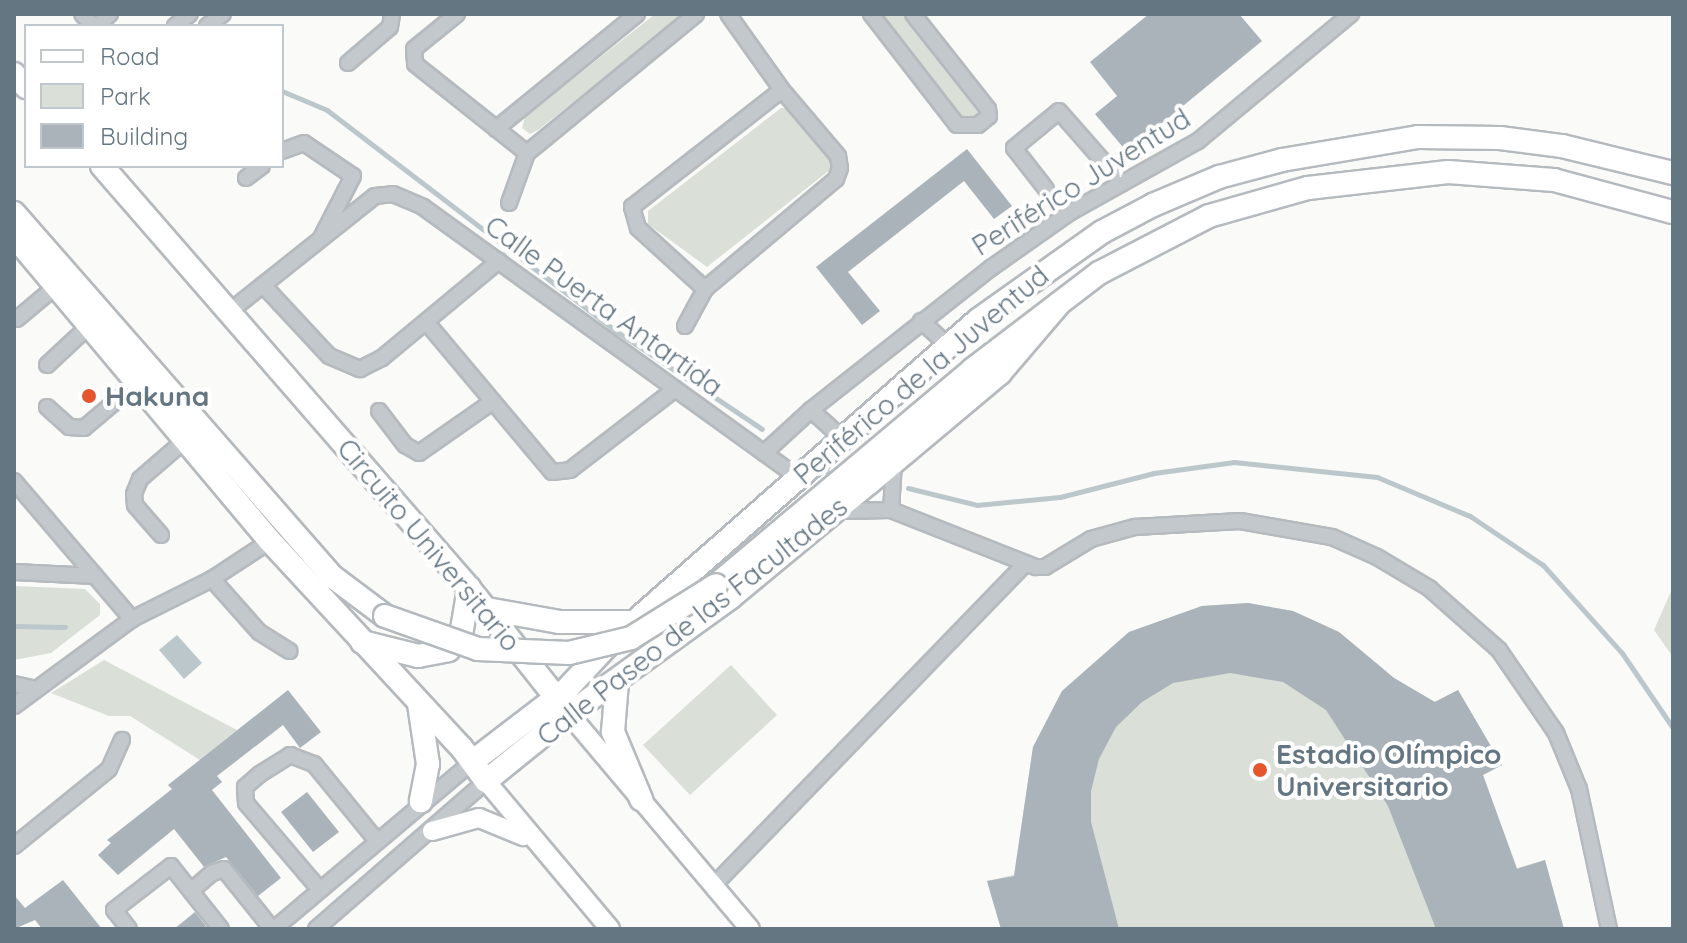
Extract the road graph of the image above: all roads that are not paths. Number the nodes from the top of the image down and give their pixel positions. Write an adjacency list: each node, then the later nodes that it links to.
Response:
1 (392, 14): 10 (street)
2 (457, 14): 9 (street)
3 (637, 14): 12 (street)
4 (696, 14): 14 (street)
5 (728, 14): 11 (street)
6 (871, 14): 7 (street)
7 (913, 14)
8 (1351, 14): 19 (street, Periférico Juventud)
9 (437, 20): 12 (street)
10 (348, 63)
11 (782, 90): 29 (street); 29 (street)
12 (496, 129): 14 (street)
13 (284, 150): 25 (street)
14 (527, 153): 21 (street)
15 (104, 168): 31 (highway, Circuito Universitario)
16 (259, 168): 18 (street)
17 (1673, 173): 37 (highway, Periférico de la Juventud)
18 (246, 178)
19 (1122, 183): 20 (street); 33 (street, Periférico Juventud)
20 (1046, 189)
21 (509, 203)
22 (1673, 212): 30 (highway, Periférico de la Juventud)
23 (14, 213): 30 (highway, bridge)
24 (14, 236): 28 (highway)
25 (321, 239): 26 (street, Calle Puerta Antartida); 27 (street)
26 (499, 261): 34 (street); 40 (street, Calle Puerta Antartida)
27 (263, 285): 31 (street); 34 (street)
28 (55, 287): 32 (street); 35 (highway)
29 (705, 289): 36 (street)
30 (1059, 304): 49 (highway, Calle Paseo de las Facultades)
31 (229, 312): 59 (highway, Circuito Universitario)
32 (17, 319)
33 (921, 321): 37 (street); 43 (street, Periférico Juventud)
34 (427, 323): 41 (street)
35 (89, 326): 38 (street); 39 (highway)
36 (685, 326)
37 (949, 346): 45 (highway, Periférico de la Juventud)
38 (47, 365)
39 (136, 384): 42 (street); 46 (highway)
40 (675, 389): 41 (street); 47 (street, Calle Puerta Antartida)
41 (492, 402): 44 (street)
42 (47, 407)
43 (811, 410): 45 (street); 47 (street, Periférico Juventud)
44 (379, 411)
45 (842, 438): 48 (highway, Periférico de la Juventud)
46 (184, 441): 53 (street); 54 (highway)
47 (764, 453): 48 (street, Calle Puerta Antartida)
48 (797, 477): 62 (highway, Periférico de la Juventud)
49 (886, 477): 51 (street); 52 (highway, Calle Paseo de las Facultades)
50 (14, 481): 57 (street)
51 (891, 510): 52 (street); 55 (street)
52 (835, 512): 64 (highway, Calle Paseo de las Facultades)
53 (161, 535)
54 (270, 541): 58 (street); 63 (highway)
55 (1024, 565): 81 (street); 90 (street)
56 (14, 572): 57 (street)
57 (95, 576): 61 (street)
58 (212, 579): 61 (street); 65 (street)
59 (469, 588): 60 (highway, Circuito Universitario); 63 (highway)
60 (487, 609): 62 (highway); 70 (highway, Circuito Universitario)
61 (132, 619): 68 (street)
62 (635, 622): 64 (highway); 70 (highway, Periférico de la Juventud, bridge)
63 (348, 628): 69 (highway)
64 (663, 649): 66 (highway, Calle Paseo de las Facultades)
65 (290, 651)
66 (617, 682): 70 (highway, Calle Paseo de las Facultades); 75 (highway)
67 (14, 684): 68 (street)
68 (36, 689): 71 (street)
69 (418, 703): 73 (highway); 76 (highway)
70 (562, 705): 73 (highway, Calle Paseo de las Facultades); 74 (highway, Calle Paseo de las Facultades); 75 (main road, Circuito Universitario)
71 (14, 706)
72 (122, 740): 79 (street)
73 (472, 762): 74 (highway); 76 (street, Calle Paseo de las Facultades)
74 (486, 781): 77 (street, Calle Paseo de las Facultades); 80 (main road)
75 (641, 799): 81 (main road, Circuito Universitario)
76 (421, 801): 78 (street, Calle Paseo de las Facultades)
77 (432, 831): 80 (main road); 87 (street, Calle Paseo de las Facultades)
78 (377, 841): 82 (street, Calle Paseo de las Facultades); 82 (street)
79 (14, 846)
80 (541, 850): 88 (main road)
81 (713, 886): 89 (main road, Circuito Universitario)
82 (320, 890): 86 (street, Calle Paseo de las Facultades)
83 (191, 891): 84 (street); 85 (street); 86 (street)
84 (129, 929)
85 (221, 929)
86 (273, 929)
87 (316, 929)
88 (610, 929)
89 (750, 929)
90 (1609, 929)

